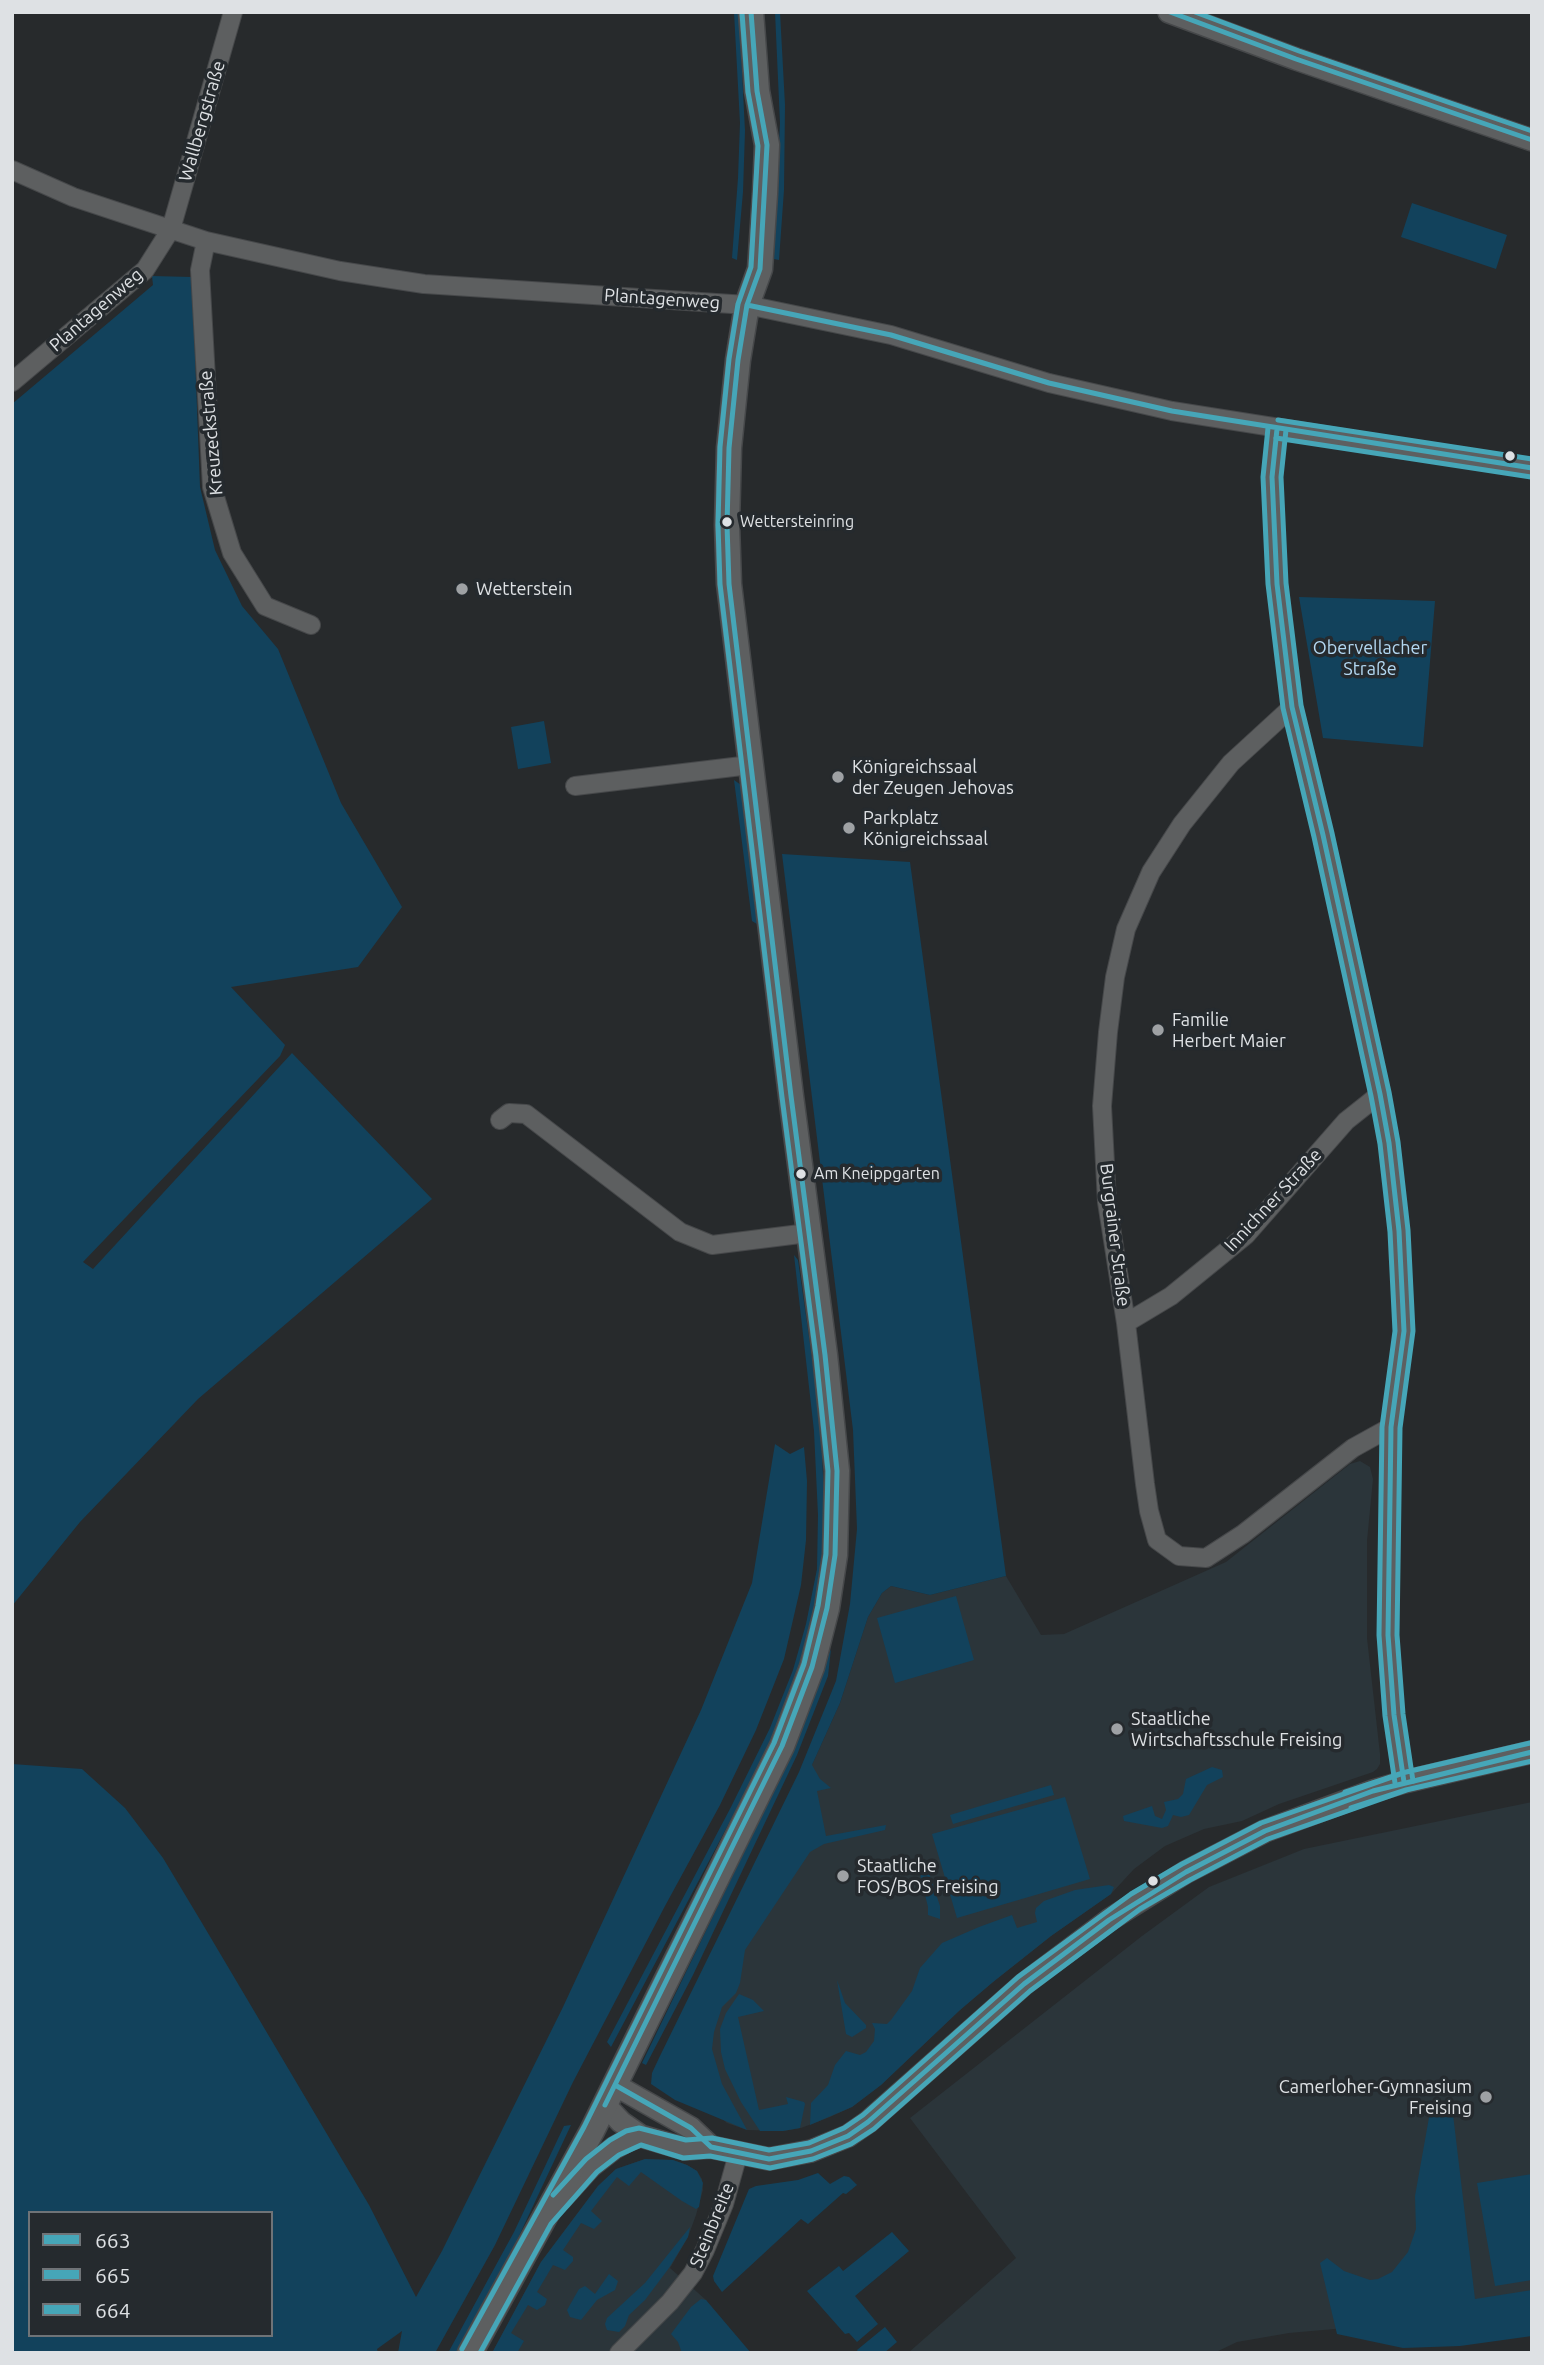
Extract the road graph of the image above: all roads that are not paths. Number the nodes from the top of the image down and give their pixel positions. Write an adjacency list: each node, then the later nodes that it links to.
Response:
1 (233, 12): 6 (street, Wallbergstraße)
2 (751, 12): 8 (main road)
3 (1169, 12): 4 (street)
4 (1532, 140)
5 (12, 170): 6 (street)
6 (171, 229): 7 (street, Plantagenweg); 9 (street, Plantagenweg)
7 (206, 240): 8 (street, Plantagenweg); 12 (street, Kreuzeckstraße)
8 (747, 305): 10 (street, Plantagenweg); 14 (main road)
9 (12, 382)
10 (1277, 429): 11 (street, Plantagenweg); 13 (street)
11 (1532, 468)
12 (311, 625)
13 (1292, 707): 16 (street); 19 (street, Burgrainer Straße)
14 (750, 765): 15 (street); 18 (main road)
15 (575, 786)
16 (1380, 1094): 19 (street, Innichner Straße); 20 (street)
17 (500, 1120): 18 (street)
18 (808, 1233): 23 (main road)
19 (1126, 1323): 20 (street, Burgrainer Straße)
20 (1391, 1427): 22 (street)
21 (1532, 1752): 22 (street)
22 (1404, 1782): 26 (street)
23 (610, 2095): 24 (street); 25 (street); 27 (main road)
24 (641, 2136): 25 (street); 27 (street)
25 (711, 2147): 26 (street)
26 (738, 2154): 29 (street, Steinbreite)
27 (544, 2219): 28 (main road)
28 (470, 2353)
29 (619, 2353)

